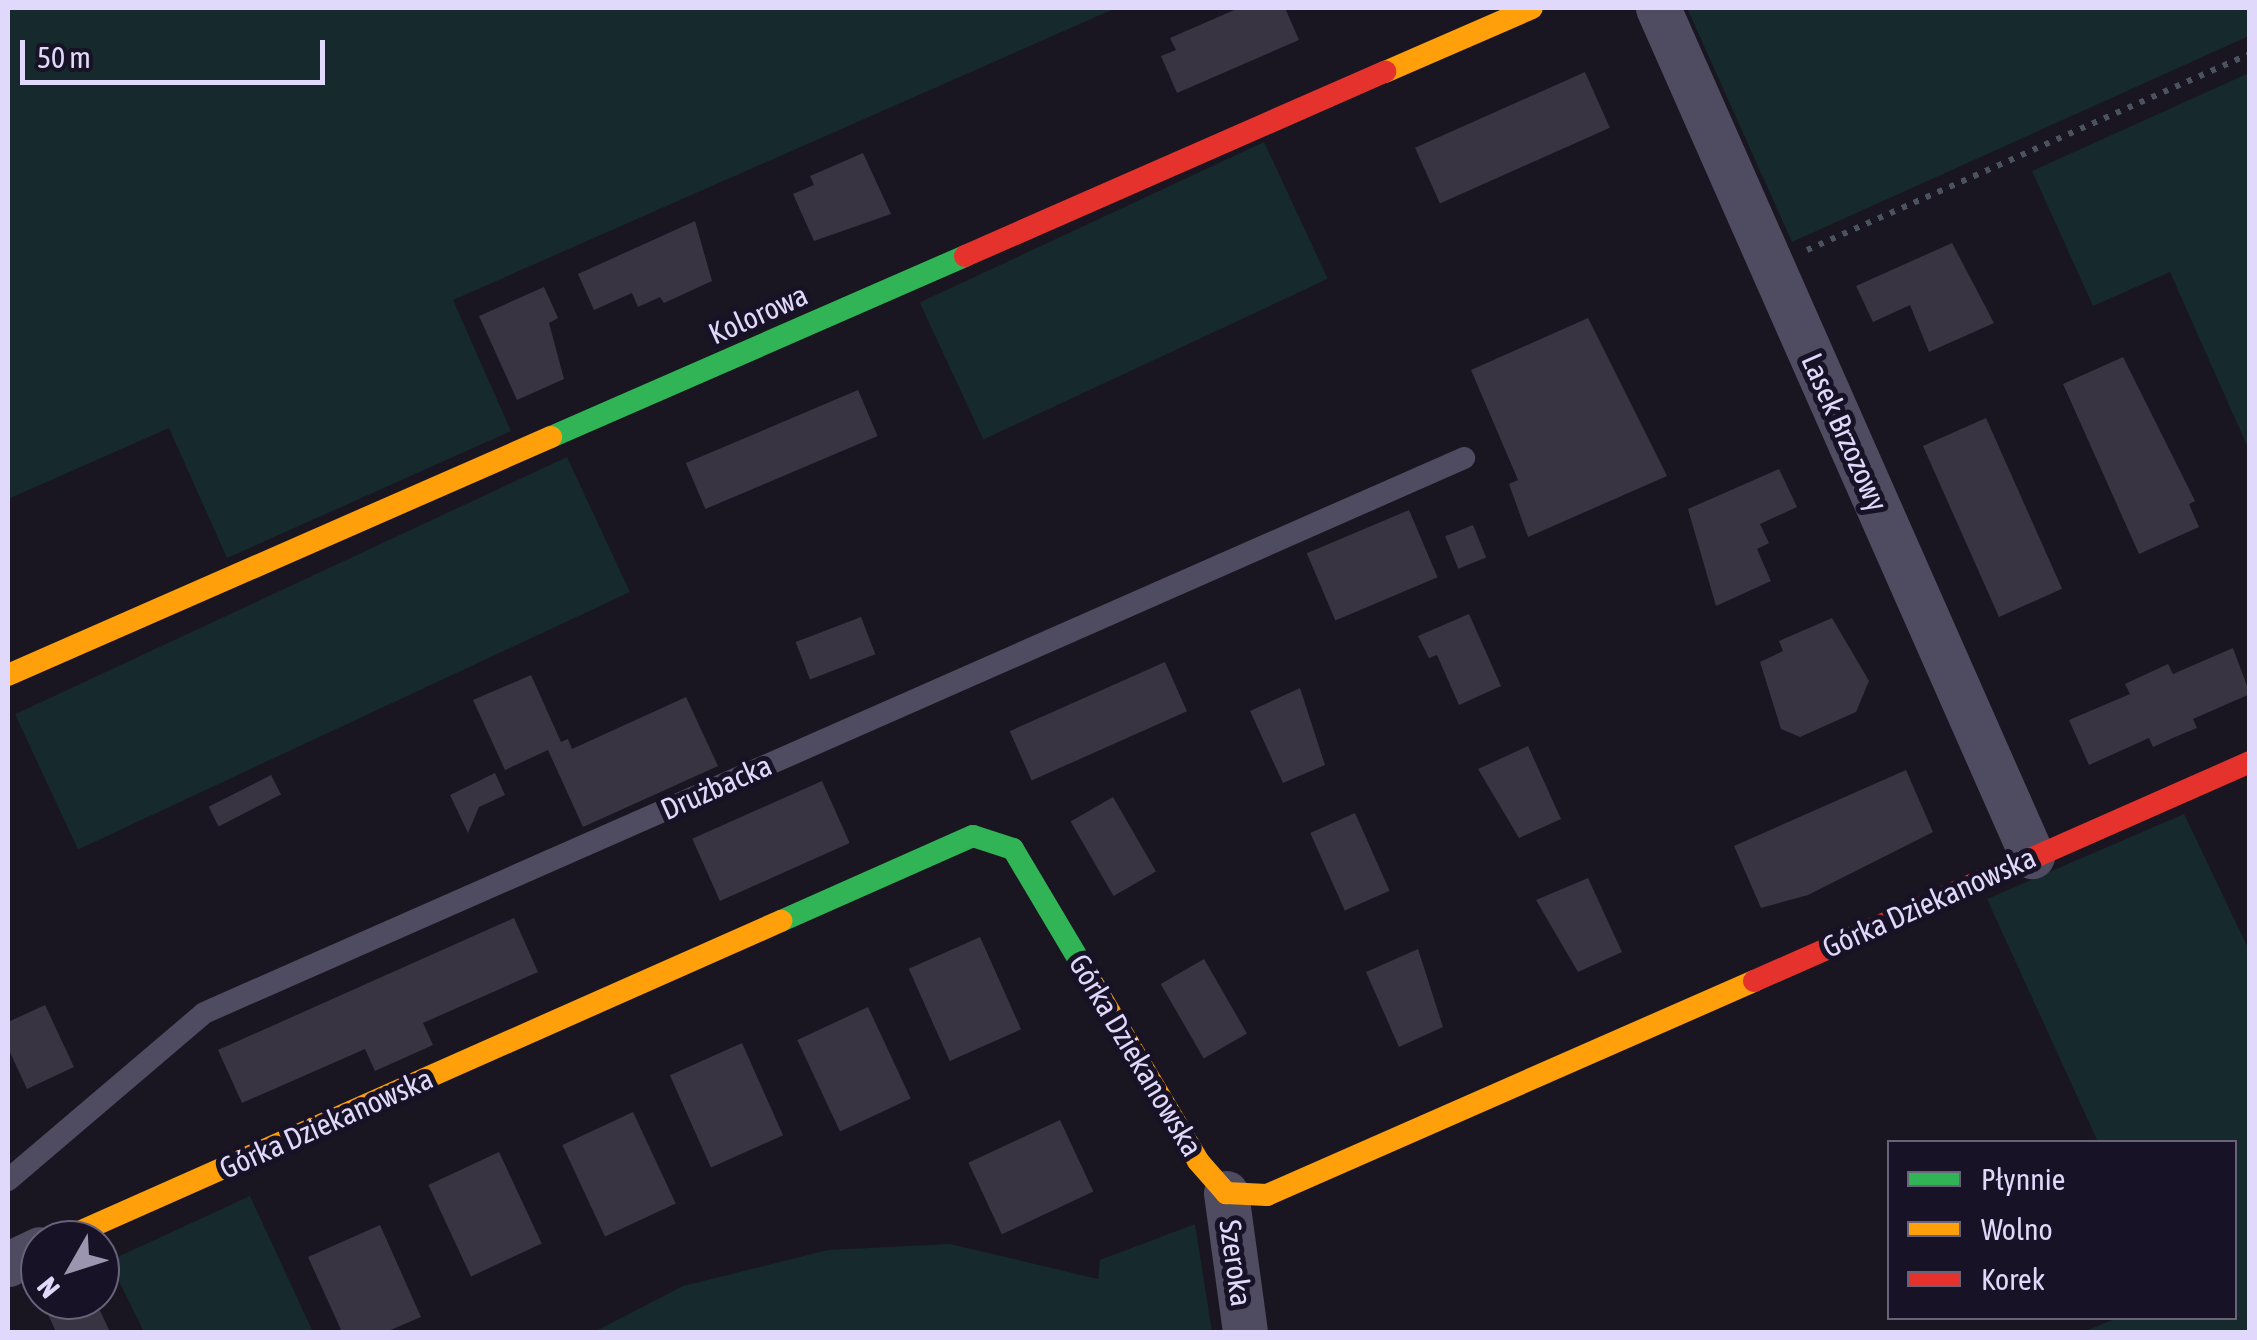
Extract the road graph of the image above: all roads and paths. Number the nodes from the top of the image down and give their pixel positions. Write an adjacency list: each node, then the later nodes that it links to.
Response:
1 (1532, 8): 6 (street, Kolorowa)
2 (1658, 8): 4 (street, Lasek Brzozowy)
3 (2250, 54): 4 (path)
4 (1772, 265): 8 (street, Lasek Brzozowy)
5 (1464, 458): 9 (lane, Drużbacka)
6 (8, 675)
7 (2250, 762): 8 (street, Górka Dziekanowska)
8 (2032, 856): 10 (street, Górka Dziekanowska)
9 (8, 1180)
10 (1226, 1193): 11 (street, Górka Dziekanowska); 12 (street, Szeroka)
11 (106, 1220)
12 (1246, 1332)

